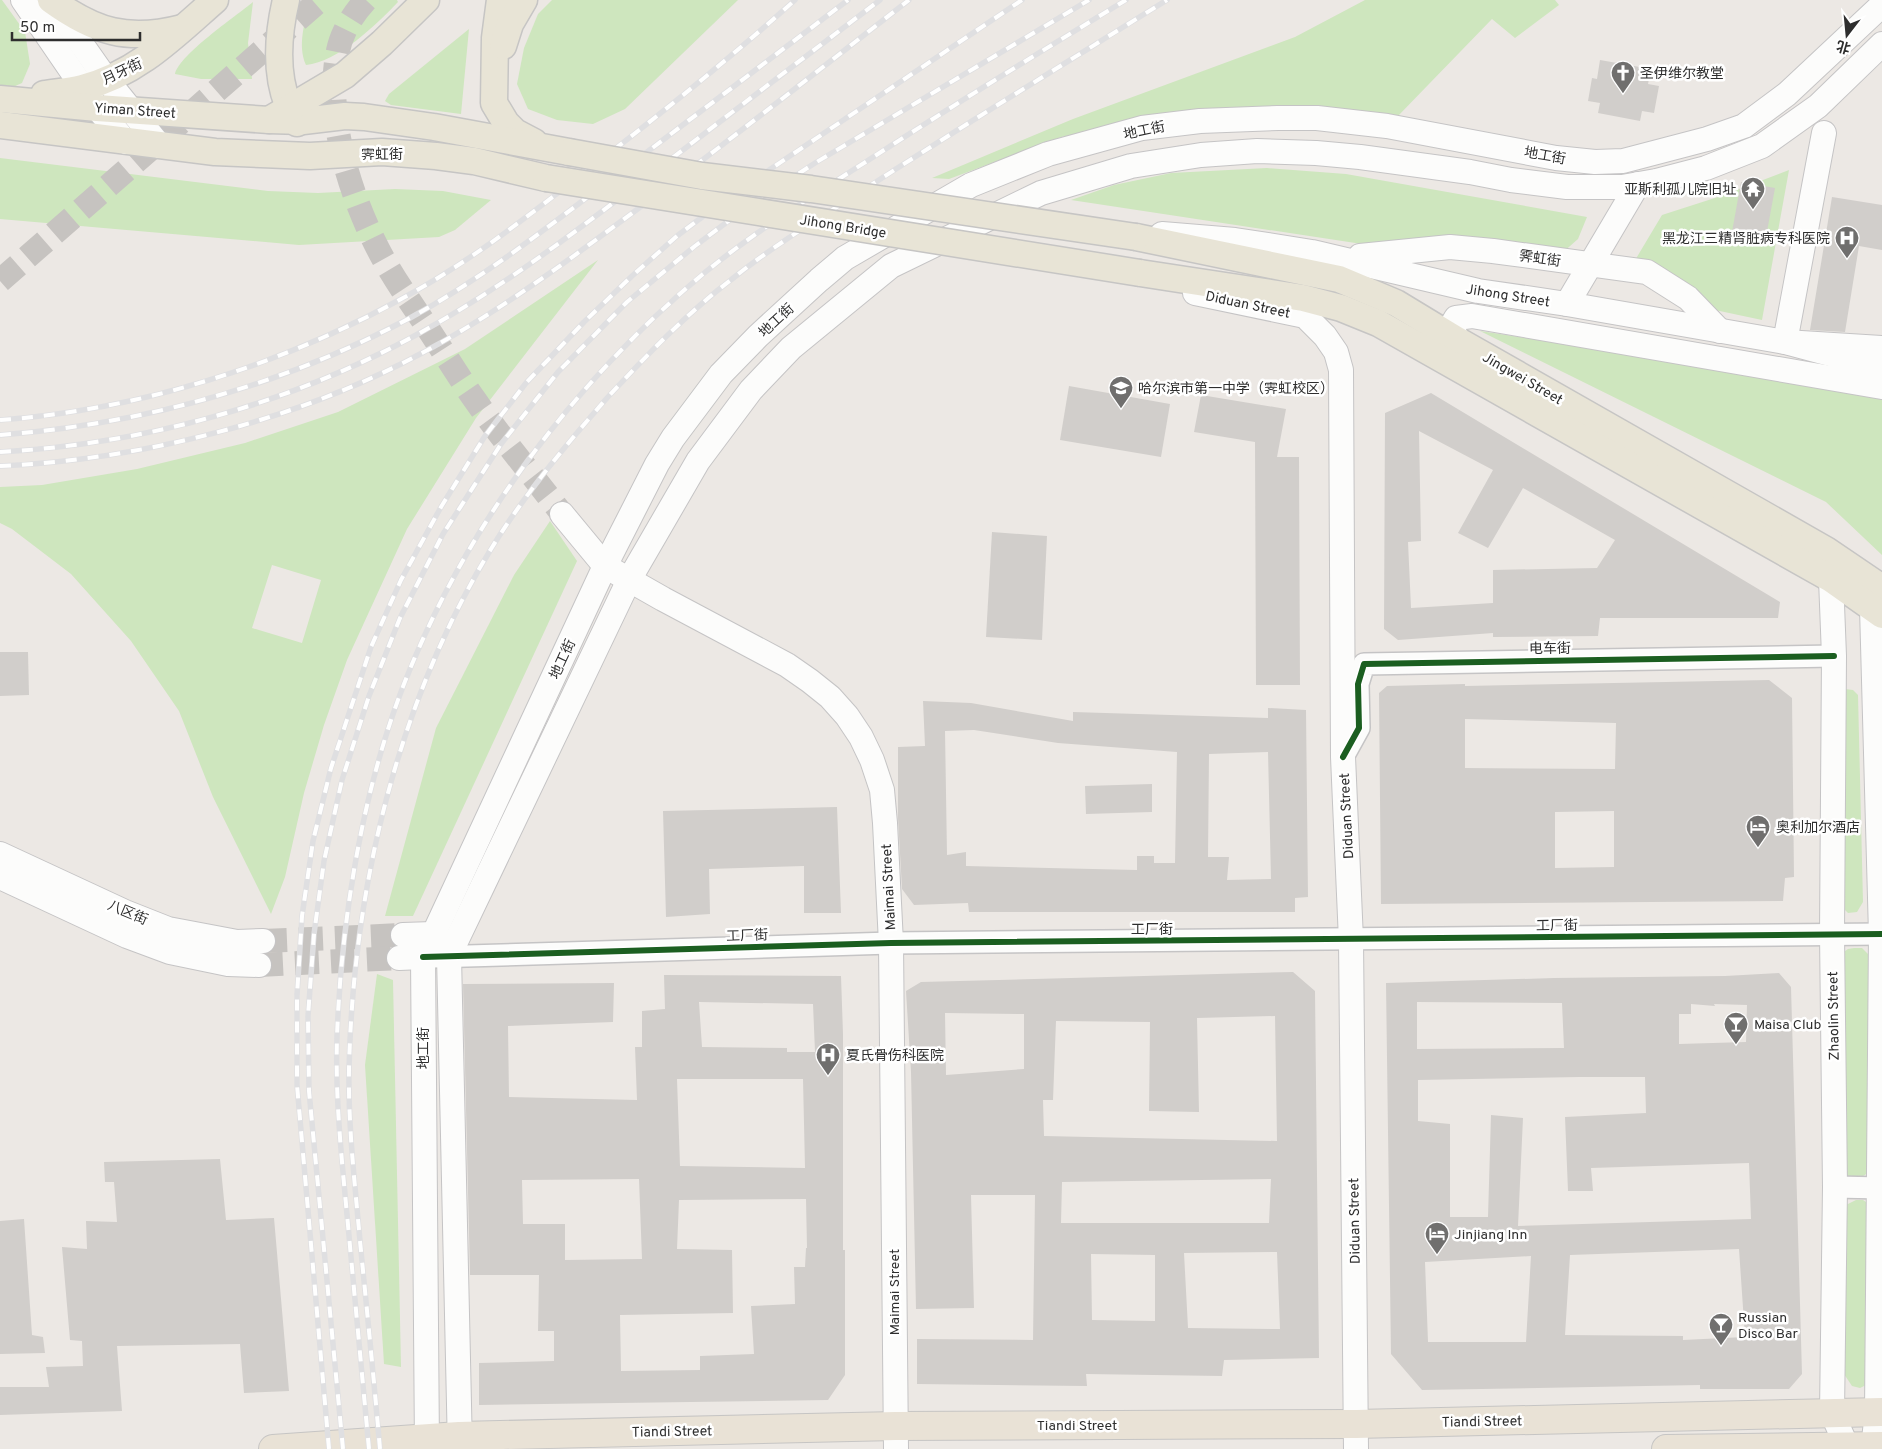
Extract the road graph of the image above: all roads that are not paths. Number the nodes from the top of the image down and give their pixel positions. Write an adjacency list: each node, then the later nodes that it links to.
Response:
1 (23, 0): 12 (main road)
2 (51, 0): 9 (main road); 12 (main road)
3 (215, 0): 9 (main road, 月牙街)
4 (286, 0): 15 (main road)
5 (426, 0): 15 (main road)
6 (500, 0): 11 (main road)
7 (524, 0): 11 (main road)
8 (1882, 5): 37 (main road, 地工街)
9 (185, 27): 12 (main road, 月牙街)
10 (1882, 44): 24 (main road, 地工街)
11 (495, 80): 20 (main road)
12 (95, 92): 13 (main road, Yiman Street); 14 (main road, Yiman Street); 18 (main road)
13 (4, 99)
14 (129, 110): 15 (main road, Yiman Street); 19 (main road)
15 (284, 116): 20 (main road); 21 (main road); 22 (main road)
16 (0, 125): 18 (main road)
17 (1824, 133): 32 (main road)
18 (126, 142): 19 (main road)
19 (160, 146): 21 (main road)
20 (558, 150): 25 (main road, bridge)
21 (215, 152): 22 (main road, 霁虹街)
22 (360, 154): 23 (main road, 霁虹街)
23 (546, 178): 28 (main road, Jihong Bridge, bridge)
24 (1638, 184): 27 (main road); 39 (main road, 地工街)
25 (1136, 237): 26 (main road, Jihong Street); 31 (main road, Jingwei Street)
26 (1338, 258): 27 (main road, 霁虹街); 29 (main road, Jihong Street)
27 (1591, 265): 29 (main road); 30 (main road, 霁虹街)
28 (1150, 275): 38 (main road, Jingwei Street); 42 (main road, Diduan Street)
29 (1568, 304): 30 (main road, Jihong Street)
30 (1720, 331): 32 (main road, Jihong Street)
31 (1457, 340): 35 (main road, Jihong Street); 40 (main road, Jingwei Street)
32 (1785, 342): 33 (main road, Jihong Street); 34 (main road)
33 (1882, 348)
34 (1882, 368)
35 (1882, 388)
36 (562, 514): 37 (main road, Maimai Street)
37 (606, 566): 39 (main road, Maimai Street); 45 (main road, 地工街)
38 (1831, 579): 40 (main road, Jingwei Street); 41 (main road, Zhaolin Street)
39 (629, 580): 51 (main road, Maimai Street); 52 (main road, 地工街)
40 (1876, 597): 47 (main road)
41 (1834, 656): 42 (street, 电车街); 46 (main road, Zhaolin Street)
42 (1343, 757): 49 (main road, Diduan Street)
43 (0, 854): 50 (main road, 八区街)
44 (0, 877): 55 (main road, 八区街)
45 (433, 934): 48 (main road); 52 (main road); 53 (main road, 地工街)
46 (1832, 934): 47 (street, 工厂街); 49 (street, 工厂街); 56 (main road, Zhaolin Street)
47 (1881, 934): 57 (main road)
48 (403, 935)
49 (1351, 940): 51 (street, 工厂街); 60 (main road, Diduan Street)
50 (263, 941)
51 (891, 944): 52 (street, 工厂街); 61 (main road, Maimai Street)
52 (449, 956): 53 (street, 工厂街); 62 (main road, 地工街)
53 (423, 957): 54 (main road); 63 (main road, 地工街)
54 (399, 958)
55 (259, 965)
56 (1835, 1187): 57 (street); 59 (main road, Zhaolin Street)
57 (1881, 1188): 58 (main road)
58 (1880, 1412): 59 (highway, Tiandi Street); 64 (main road)
59 (1832, 1413): 60 (highway, Tiandi Street); 64 (main road, Zhaolin Street)
60 (1356, 1437): 61 (highway, Tiandi Street)
61 (896, 1438): 62 (highway, Tiandi Street)
62 (460, 1442): 63 (highway, Tiandi Street)
63 (426, 1443): 65 (highway, Tiandi Street)
64 (1865, 1447): 66 (highway)
65 (273, 1449)
66 (1666, 1449)

